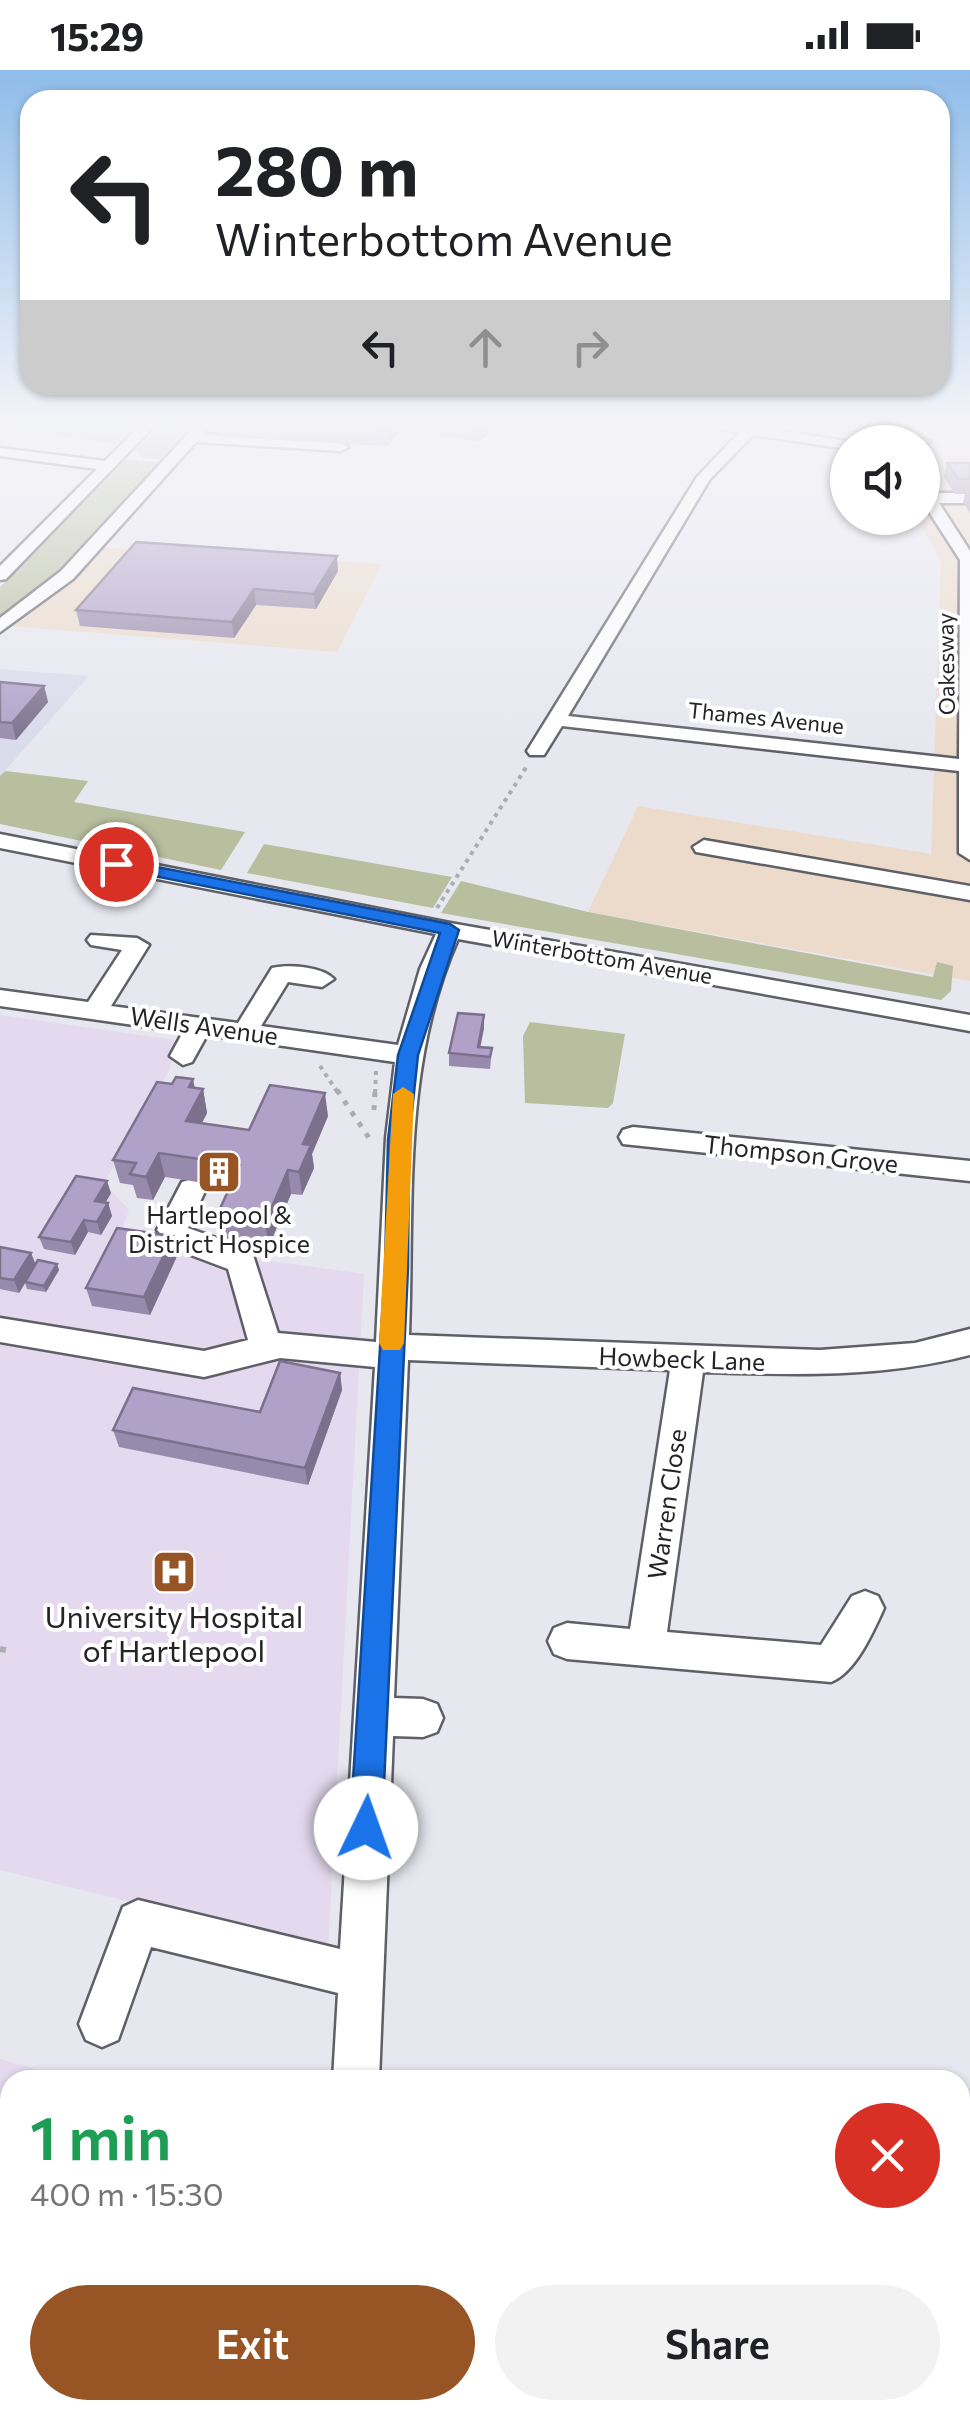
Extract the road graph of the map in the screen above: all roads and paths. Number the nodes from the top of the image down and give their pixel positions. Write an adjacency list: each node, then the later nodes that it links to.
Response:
1 (960, 531): 7 (street, Oakesway)
2 (43, 532): 5 (street)
3 (108, 532): 6 (street)
4 (671, 532): 8 (street)
5 (0, 575)
6 (0, 627)
7 (969, 630): 10 (street, Oakesway)
8 (556, 720): 9 (street); 10 (street, Thames Avenue)
9 (537, 750): 15 (path)
10 (970, 766): 13 (street, Oakesway)
11 (0, 841): 15 (street, Winterbottom Avenue)
12 (704, 847): 14 (street)
13 (970, 853)
14 (970, 893)
15 (441, 923): 20 (street, Winterbottom Avenue); 24 (street)
16 (99, 940): 19 (street)
17 (322, 979): 22 (street)
18 (0, 998): 19 (street, Wells Avenue)
19 (95, 1011): 21 (street, Wells Avenue)
20 (970, 1023)
21 (199, 1025): 22 (street, Wells Avenue); 25 (street)
22 (246, 1032): 24 (street, Wells Avenue)
23 (312, 1055): 27 (path)
24 (408, 1055): 33 (street)
25 (183, 1056)
26 (633, 1137): 28 (street, Thompson Grove)
27 (372, 1141)
28 (970, 1171)
29 (192, 1189): 32 (street)
30 (0, 1330): 32 (street, Howbeck Lane)
31 (970, 1342): 34 (street, Howbeck Lane)
32 (266, 1348): 33 (street, Howbeck Lane)
33 (391, 1351): 34 (street, Howbeck Lane); 40 (street)
34 (688, 1360): 37 (street, Warren Close)
35 (865, 1608): 37 (street)
36 (566, 1641): 37 (street)
37 (646, 1648)
38 (0, 1649): 39 (path)
39 (10, 1651)
40 (372, 1716): 41 (street); 42 (street)
41 (423, 1718)
42 (358, 1976): 43 (street); 44 (street)
43 (102, 2024)
44 (356, 2070)

